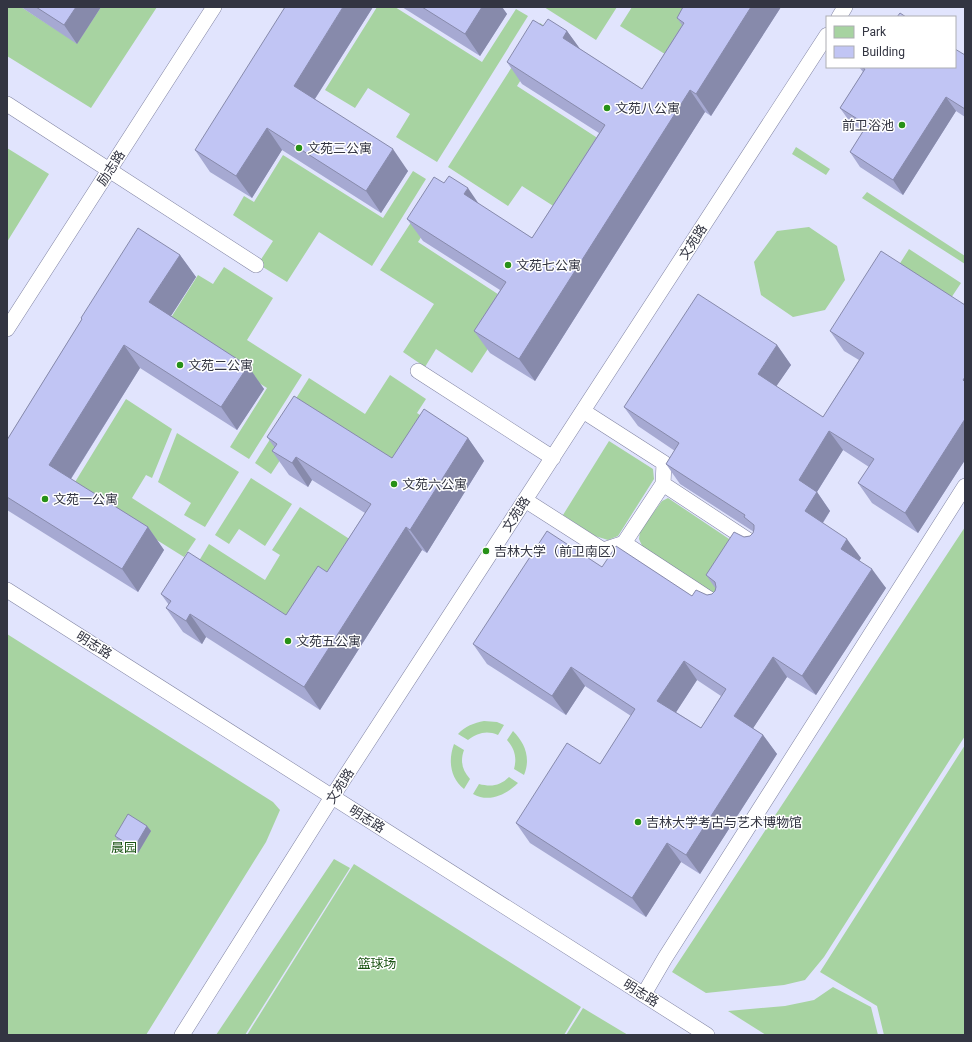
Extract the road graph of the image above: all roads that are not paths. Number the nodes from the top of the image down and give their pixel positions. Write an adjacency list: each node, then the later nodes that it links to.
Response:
1 (214, 7): 6 (lane, 励志路)
2 (845, 7): 3 (lane)
3 (839, 16)
4 (826, 37): 10 (lane, 文苑路)
5 (7, 104): 6 (lane)
6 (110, 170): 7 (lane); 8 (lane, 励志路)
7 (256, 265)
8 (7, 329)
9 (418, 371): 11 (lane)
10 (583, 411): 11 (lane, 文苑路); 12 (lane)
11 (553, 458): 14 (lane, 文苑路)
12 (663, 484): 15 (lane); 16 (lane)
13 (965, 486): 20 (lane)
14 (525, 500): 15 (lane); 19 (lane, 文苑路)
15 (624, 543): 18 (lane)
16 (759, 548)
17 (7, 590): 19 (lane, 明志路)
18 (721, 606)
19 (332, 797): 20 (lane, 明志路); 21 (lane, 文苑路)
20 (644, 994): 22 (lane, 明志路)
21 (182, 1035)
22 (707, 1035)

